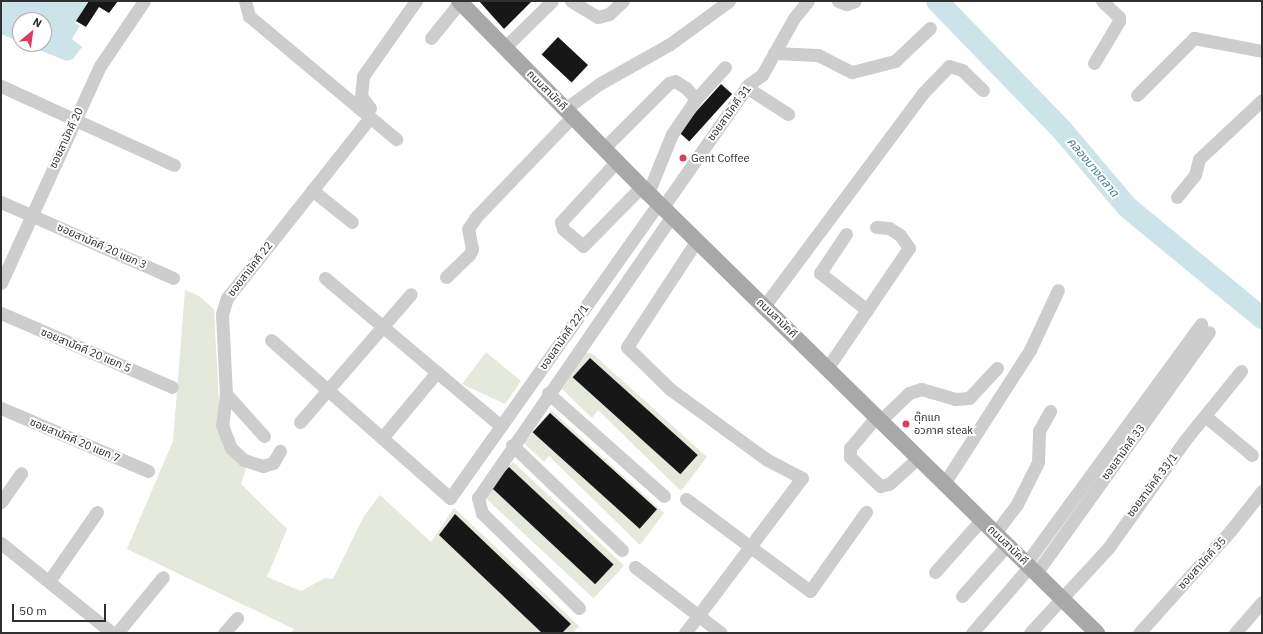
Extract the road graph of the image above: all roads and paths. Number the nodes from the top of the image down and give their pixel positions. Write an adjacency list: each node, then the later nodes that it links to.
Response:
1 (144, 1): 29 (street, ซอยสามัคคี 20)
2 (245, 1): 26 (street)
3 (416, 1): 26 (street)
4 (459, 1): 14 (street); 15 (main road, ถนนสามัคคี)
5 (552, 1): 15 (street)
6 (571, 1): 7 (street)
7 (623, 1)
8 (729, 1): 27 (street)
9 (808, 1): 17 (street, ซอยสามัคคี 31)
10 (838, 1): 11 (street)
11 (854, 1)
12 (1102, 1): 18 (street)
13 (930, 28): 17 (street)
14 (431, 38)
15 (504, 48): 27 (main road, ถนนสามัคคี)
16 (1262, 52): 23 (street)
17 (774, 53): 21 (street, ซอยสามัคคี 31)
18 (1094, 63)
19 (725, 67): 24 (street)
20 (1, 86): 29 (street)
21 (746, 87): 28 (street); 36 (street, ซอยสามัคคี 31)
22 (983, 90): 49 (street)
23 (1136, 95)
24 (696, 99): 31 (street); 36 (street)
25 (1262, 100): 35 (street)
26 (369, 113): 30 (street); 34 (street, ซอยสามัคคี 22)
27 (569, 113): 31 (main road, ถนนสามัคคี); 43 (street)
28 (788, 114)
29 (75, 118): 33 (street); 38 (street, ซอยสามัคคี 20)
30 (396, 139)
31 (604, 148): 32 (main road, ถนนสามัคคี)
32 (617, 161): 36 (main road, ถนนสามัคคี); 36 (street)
33 (174, 166)
34 (312, 190): 39 (street); 62 (street, ซอยสามัคคี 22)
35 (1177, 197)
36 (657, 201): 42 (main road, ถนนสามัคคี); 61 (street); 68 (street, ซอยสามัคคี 22/1)
37 (1, 202): 38 (street, ซอยสามัคคี 20 แยก 3)
38 (31, 215): 44 (street, ซอยสามัคคี 20 แยก 3); 46 (street, ซอยสามัคคี 20)
39 (352, 222)
40 (876, 227): 50 (street)
41 (846, 234): 50 (street)
42 (697, 240): 49 (main road, ถนนสามัคคี); 88 (street)
43 (446, 277)
44 (173, 278)
45 (325, 278): 52 (street)
46 (1, 283)
47 (1058, 290): 77 (street)
48 (411, 294): 52 (street)
49 (764, 305): 55 (main road, ถนนสามัคคี)
50 (867, 310): 55 (street)
51 (1, 313): 59 (street, ซอยสามัคคี 20 แยก 5)
52 (383, 327): 58 (street); 60 (street)
53 (1205, 328): 91 (street)
54 (271, 340): 60 (street)
55 (828, 367): 66 (main road, ถนนสามัคคี)
56 (997, 368): 66 (street)
57 (1241, 371): 65 (street, ซอยสามัคคี 33/1)
58 (436, 372): 68 (street); 70 (street)
59 (172, 388)
60 (329, 390): 67 (street); 70 (street)
61 (548, 393): 71 (street); 79 (street)
62 (226, 394): 69 (street); 72 (street, ซอยสามัคคี 22)
63 (1, 408): 75 (street, ซอยสามัคคี 20 แยก 7)
64 (1050, 412): 85 (street)
65 (1205, 416): 73 (street); 96 (street, ซอยสามัคคี 33/1)
66 (879, 418): 74 (main road, ถนนสามัคคี); 74 (street)
67 (300, 422)
68 (501, 426): 70 (street, ซอยสามัคคี 22/1)
69 (264, 436)
70 (382, 438)
71 (512, 445): 89 (street); 98 (street)
72 (280, 451)
73 (1252, 454)
74 (919, 457): 77 (main road, ถนนสามัคคี)
75 (148, 471)
76 (21, 473): 81 (street)
77 (945, 482): 84 (main road, ถนนสามัคคี)
78 (1262, 490): 109 (street, ซอยสามัคคี 35)
79 (664, 496)
80 (686, 499): 88 (street)
81 (1, 502)
82 (97, 512): 94 (street)
83 (866, 512): 88 (street)
84 (982, 519): 85 (main road, ถนนสามัคคี); 92 (street)
85 (996, 532): 87 (main road, ถนนสามัคคี)
86 (1, 543): 94 (street)
87 (1008, 544): 91 (main road, ถนนสามัคคี); 95 (street)
88 (750, 547): 99 (street)
89 (622, 550)
90 (635, 567): 99 (street)
91 (1031, 567): 96 (main road, ถนนสามัคคี); 106 (street)
92 (935, 572)
93 (163, 577): 102 (street)
94 (49, 581): 101 (street)
95 (962, 596)
96 (1061, 598): 107 (street, ซอยสามัคคี 33/1); 108 (main road, ถนนสามัคคี)
97 (1262, 602): 110 (street)
98 (579, 608)
99 (698, 615): 104 (street); 105 (street)
100 (237, 618): 103 (street)
101 (112, 633)
102 (117, 633)
103 (224, 633)
104 (685, 633)
105 (721, 633)
106 (972, 633)
107 (1030, 633)
108 (1097, 633)
109 (1139, 633)
110 (1235, 633)

